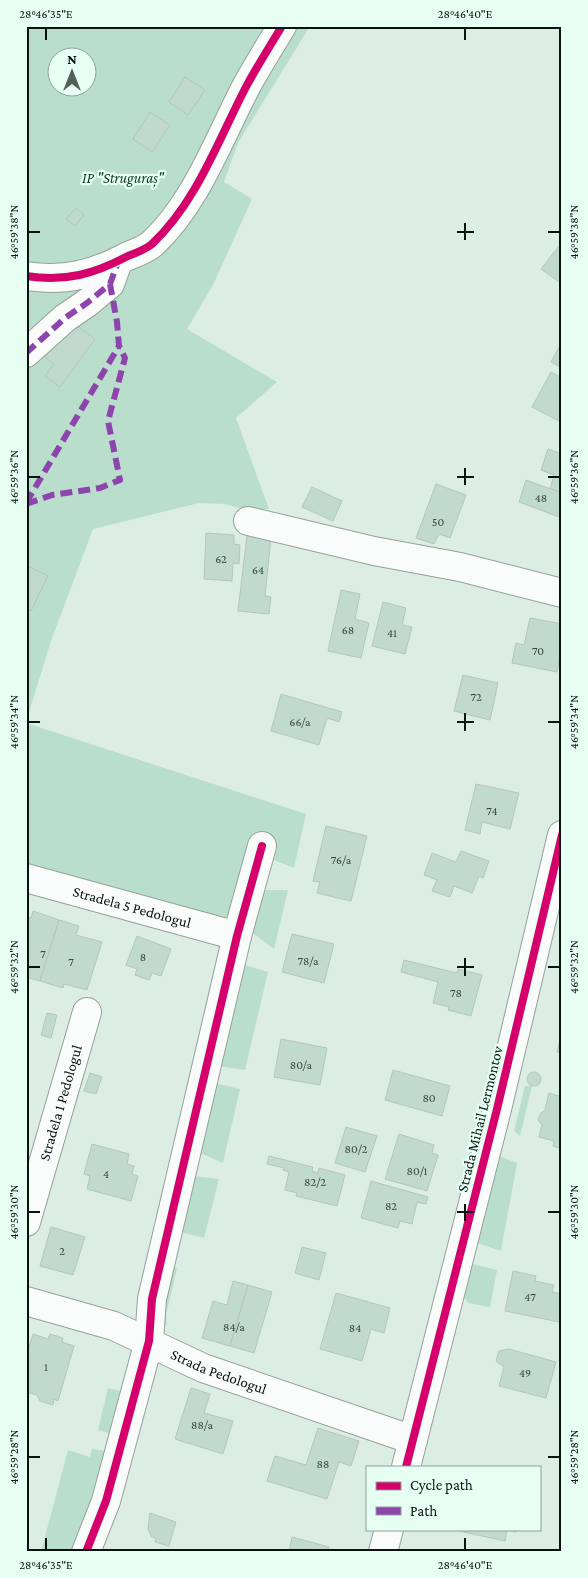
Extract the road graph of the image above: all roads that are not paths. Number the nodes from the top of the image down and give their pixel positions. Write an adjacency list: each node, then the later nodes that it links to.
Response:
1 (282, 26): 2 (street)
2 (118, 262): 3 (street); 4 (street)
3 (26, 276)
4 (26, 353)
5 (248, 522): 6 (street)
6 (562, 593)
7 (562, 835): 15 (street, Strada Mihail Lermontov)
8 (262, 846): 10 (street)
9 (26, 878): 10 (street, Stradela 5 Pedologul)
10 (237, 936): 14 (street)
11 (87, 1012): 12 (street, Stradela 1 Pedologul)
12 (26, 1222)
13 (26, 1301): 14 (street, Strada Pedologul)
14 (149, 1342): 15 (street, Strada Pedologul); 18 (street)
15 (413, 1440): 16 (street, Strada Mihail Lermontov)
16 (406, 1466)
17 (389, 1530): 19 (street)
18 (86, 1552)
19 (383, 1552)

